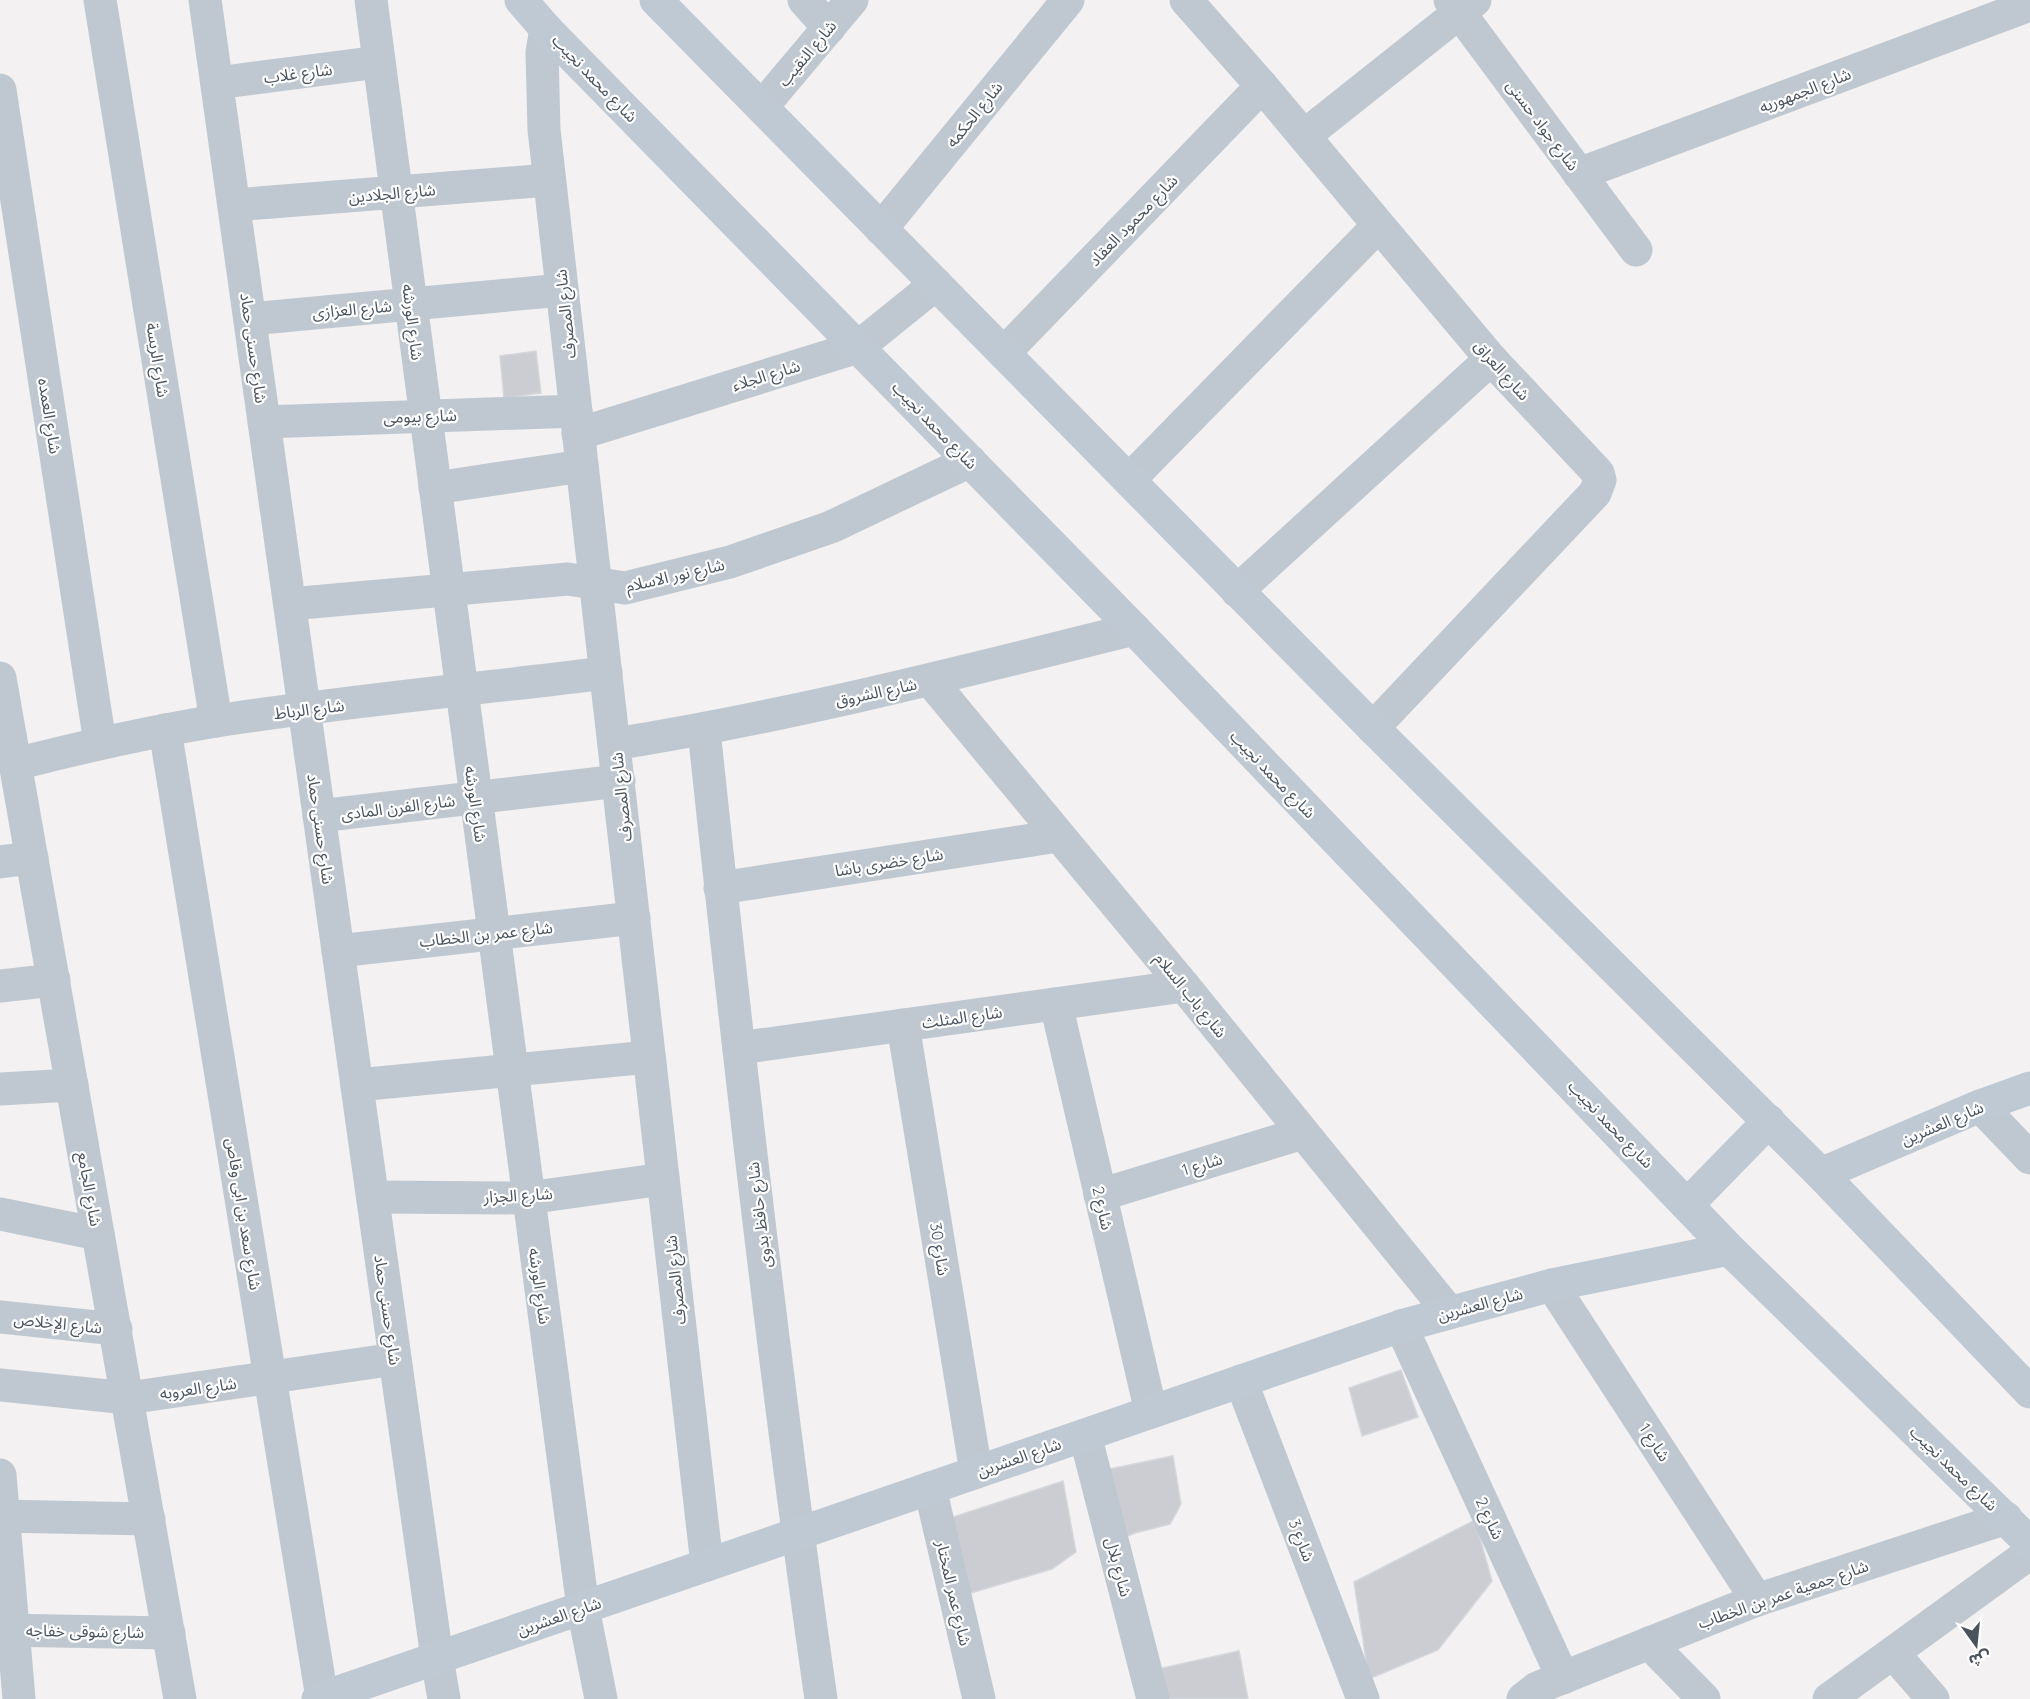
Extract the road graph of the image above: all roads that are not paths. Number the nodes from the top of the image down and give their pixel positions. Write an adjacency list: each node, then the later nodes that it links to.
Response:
1 (100, 0): 51 (street, شارع الريسة)
2 (205, 0): 15 (street, شارع حسنى حماد)
3 (371, 0): 14 (street, شارع الورشه)
4 (521, 0): 13 (main road, شارع محمد نجيب)
5 (656, 0): 18 (main road)
6 (804, 0): 12 (street)
7 (852, 0): 12 (street, شارع النقيب)
8 (1068, 0): 25 (street, شارع الحكمه)
9 (1186, 0): 16 (street, شارع العراق)
10 (1461, 4): 19 (street); 20 (street, شارع جواد حسنى)
11 (2030, 5): 20 (street, شارع الجمهوريه)
12 (829, 28): 18 (street, شارع النقيب)
13 (546, 29): 21 (street, شارع المصرف); 31 (main road, شارع محمد نجيب)
14 (379, 62): 15 (street, شارع غلاب); 22 (street, شارع الورشه)
15 (217, 83): 23 (street, شارع حسنى حماد)
16 (1262, 86): 19 (street, شارع العراق); 32 (street, شارع محمود العقاد)
17 (0, 90): 55 (street, شارع العمده)
18 (762, 107): 25 (main road)
19 (1304, 136): 24 (street, شارع العراق)
20 (1580, 174): 26 (street, شارع جواد حسنى)
21 (549, 180): 22 (street, شارع الجلادين); 28 (street, شارع المصرف)
22 (396, 192): 23 (street, شارع الجلادين); 29 (street, شارع الورشه)
23 (234, 205): 30 (street, شارع حسنى حماد)
24 (1378, 226): 33 (street, شارع العراق); 39 (street)
25 (881, 229): 27 (main road)
26 (1636, 250)
27 (936, 284): 31 (street, شارع الجلاء); 32 (main road)
28 (562, 290): 29 (street, شارع العزازى); 36 (street, شارع المصرف)
29 (411, 304): 30 (street, شارع العزازى); 34 (street, شارع الورشه)
30 (250, 319): 35 (street, شارع حسنى حماد)
31 (858, 346): 36 (street, شارع الجلاء); 37 (main road, شارع محمد نجيب)
32 (1004, 353): 39 (main road)
33 (1491, 359): 43 (street); 52 (street, شارع العراق)
34 (426, 416): 35 (street, شارع بيومى); 36 (street, شارع بيومى); 40 (street, شارع الورشه)
35 (264, 422): 44 (street, شارع حسنى حماد)
36 (577, 422): 38 (street, شارع المصرف)
37 (970, 461): 41 (street, شارع نور الاسلام); 45 (main road, شارع محمد نجيب)
38 (582, 466): 40 (street); 41 (street, شارع المصرف)
39 (1130, 480): 43 (main road)
40 (435, 488): 42 (street, شارع الورشه)
41 (595, 583): 42 (street, شارع نور الاسلام); 46 (street, شارع المصرف)
42 (448, 590): 44 (street, شارع نور الاسلام); 49 (street, شارع الورشه)
43 (1237, 591): 52 (main road)
44 (290, 604): 50 (street, شارع حسنى حماد)
45 (1134, 629): 48 (street, شارع الشروق); 88 (main road, شارع محمد نجيب)
46 (606, 673): 49 (street, شارع الرباط); 56 (street, شارع المصرف)
47 (0, 678): 57 (street, شارع الجامع)
48 (930, 680): 54 (street, شارع الشروق); 61 (street, شارع باب السلام)
49 (462, 690): 50 (street, شارع الرباط); 59 (street, شارع الورشه)
50 (304, 709): 51 (street, شارع الرباط); 60 (street, شارع حسنى حماد)
51 (216, 721): 53 (street, شارع الرباط)
52 (1374, 728): 80 (main road)
53 (165, 730): 55 (street, شارع الرباط); 98 (street, شارع سعد بن ابى وقاص)
54 (704, 730): 56 (street, شارع الشروق); 63 (street, شارع حافظ بدوى)
55 (100, 743): 57 (street, شارع الرباط)
56 (615, 744): 58 (street, شارع المصرف)
57 (9, 745): 62 (street, شارع الجامع)
58 (619, 781): 59 (street, شارع الفرن المادى); 64 (street, شارع المصرف)
59 (476, 798): 60 (street, شارع الفرن المادى); 65 (street, شارع الورشه)
60 (320, 816): 66 (street, شارع حسنى حماد)
61 (1058, 836): 63 (street, شارع خضرى باشا); 69 (street, شارع باب السلام)
62 (16, 860): 67 (street, شارع الجامع)
63 (720, 888): 72 (street, شارع حافظ بدوى)
64 (634, 918): 65 (street, شارع عمر بن الخطاب); 73 (street, شارع المصرف)
65 (494, 933): 66 (street, شارع عمر بن الخطاب); 74 (street, شارع الورشه)
66 (338, 951): 76 (street, شارع حسنى حماد)
67 (54, 980): 68 (street); 75 (street, شارع الجامع)
68 (0, 986)
69 (1184, 986): 70 (street, شارع المثلث); 81 (street, شارع باب السلام)
70 (1056, 1004): 71 (street, شارع المثلث); 85 (street, شارع 2)
71 (903, 1025): 72 (street, شارع المثلث); 105 (street, شارع 30)
72 (739, 1048): 111 (street, شارع حافظ بدوى)
73 (649, 1057): 74 (street); 84 (street, شارع المصرف)
74 (512, 1070): 76 (street); 87 (street, شارع الورشه)
75 (72, 1085): 78 (street); 90 (street, شارع الجامع)
76 (357, 1085): 86 (street, شارع حسنى حماد)
77 (2030, 1088): 79 (main road, شارع العشرين)
78 (0, 1089)
79 (1980, 1107): 82 (street); 83 (main road, شارع العشرين)
80 (1769, 1121): 83 (main road); 88 (main road)
81 (1303, 1133): 85 (street, شارع 1); 93 (street, شارع باب السلام)
82 (2030, 1158)
83 (1821, 1174): 101 (main road)
84 (663, 1179): 87 (street, شارع الجزار); 114 (street, شارع المصرف)
85 (1100, 1195): 103 (street, شارع 2)
86 (373, 1197): 87 (street, شارع الجزار); 97 (street, شارع حسنى حماد)
87 (528, 1198): 116 (street, شارع الورشه)
88 (1688, 1204): 91 (main road, شارع محمد نجيب)
89 (0, 1214): 90 (street)
90 (98, 1234): 96 (street, شارع الجامع)
91 (1729, 1249): 92 (main road, شارع العشرين); 109 (main road, شارع محمد نجيب)
92 (1552, 1285): 93 (main road, شارع العشرين); 115 (street, شارع 1)
93 (1449, 1312): 95 (main road, شارع العشرين)
94 (0, 1317): 96 (street, شارع الإخلاص)
95 (1401, 1326): 99 (main road, شارع العشرين); 122 (street, شارع 2)
96 (116, 1329): 102 (street, شارع الجامع)
97 (395, 1359): 98 (street, شارع العروبه); 121 (street, شارع حسنى حماد)
98 (270, 1377): 102 (street, شارع العروبه); 123 (street, شارع سعد بن ابى وقاص)
99 (1242, 1381): 103 (main road, شارع العشرين); 131 (street, شارع 3)
100 (0, 1385): 102 (street, شارع العروبه)
101 (2030, 1392)
102 (128, 1398): 110 (street, شارع الجامع)
103 (1151, 1412): 104 (main road, شارع العشرين)
104 (1085, 1435): 105 (main road, شارع العشرين); 130 (street, شارع بلال)
105 (976, 1473): 107 (main road, شارع العشرين)
106 (0, 1475): 108 (street)
107 (930, 1488): 111 (main road, شارع العشرين); 129 (street, شارع عمر المختار)
108 (2, 1516): 110 (street); 117 (street)
109 (2006, 1518): 112 (main road, شارع محمد نجيب); 115 (street, شارع جمعية عمر بن الخطاب)
110 (149, 1519): 118 (street, شارع الجامع)
111 (798, 1534): 114 (main road, شارع العشرين); 128 (street, شارع حافظ بدوى)
112 (2030, 1543)
113 (2030, 1553): 120 (street)
114 (707, 1565): 116 (main road, شارع العشرين)
115 (1757, 1600): 119 (street, شارع جمعية عمر بن الخطاب)
116 (583, 1608): 121 (main road, شارع العشرين); 127 (street, شارع الورشه)
117 (7, 1630): 118 (street, شارع شوقى خفاجه); 124 (street)
118 (169, 1633): 125 (street, شارع الجامع)
119 (1649, 1643): 122 (street, شارع جمعية عمر بن الخطاب); 133 (street)
120 (1893, 1653): 134 (street); 135 (street)
121 (437, 1658): 123 (main road, شارع العشرين); 126 (street, شارع حسنى حماد)
122 (1563, 1678): 132 (street, شارع جمعية عمر بن الخطاب)
123 (320, 1698)
124 (19, 1699)
125 (180, 1699)
126 (444, 1699)
127 (601, 1699)
128 (821, 1699)
129 (979, 1699)
130 (1154, 1699)
131 (1363, 1699)
132 (1523, 1699)
133 (1704, 1699)
134 (1829, 1699)
135 (1933, 1699)

